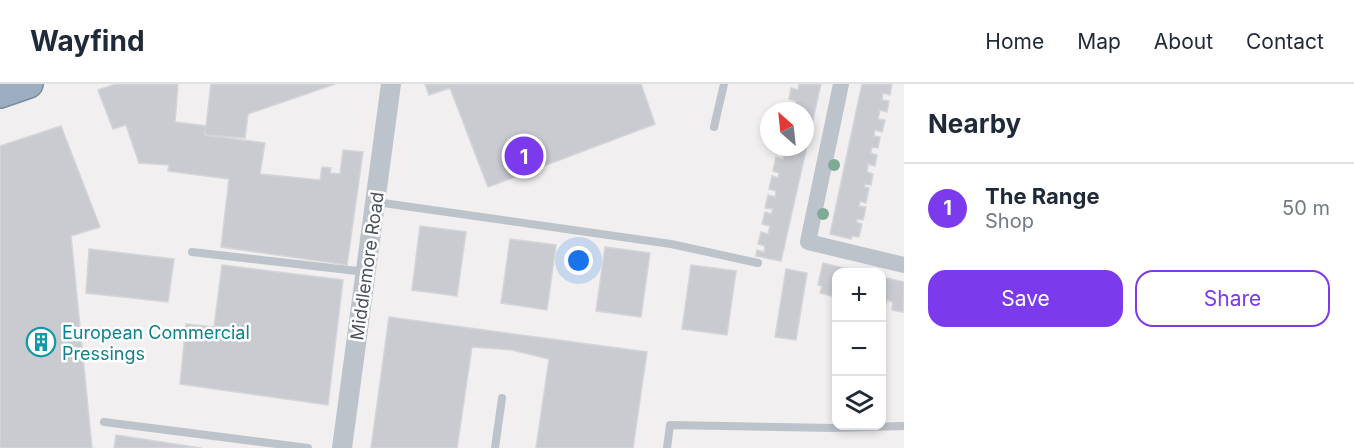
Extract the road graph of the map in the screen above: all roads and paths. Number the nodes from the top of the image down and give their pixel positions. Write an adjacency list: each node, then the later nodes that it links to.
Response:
1 (29, 84): 5 (highway)
2 (391, 84): 7 (street, Middlemore Road)
3 (723, 84): 6 (lane)
4 (841, 84): 10 (street)
5 (0, 94)
6 (714, 127)
7 (376, 202): 9 (lane); 11 (street, Middlemore Road)
8 (192, 252): 11 (lane)
9 (758, 263)
10 (904, 265)
11 (366, 272): 16 (street, Middlemore Road)
12 (502, 398): 17 (lane)
13 (104, 422): 15 (lane)
14 (904, 426): 18 (lane)
15 (308, 448)
16 (342, 448)
17 (495, 448)
18 (667, 448)

